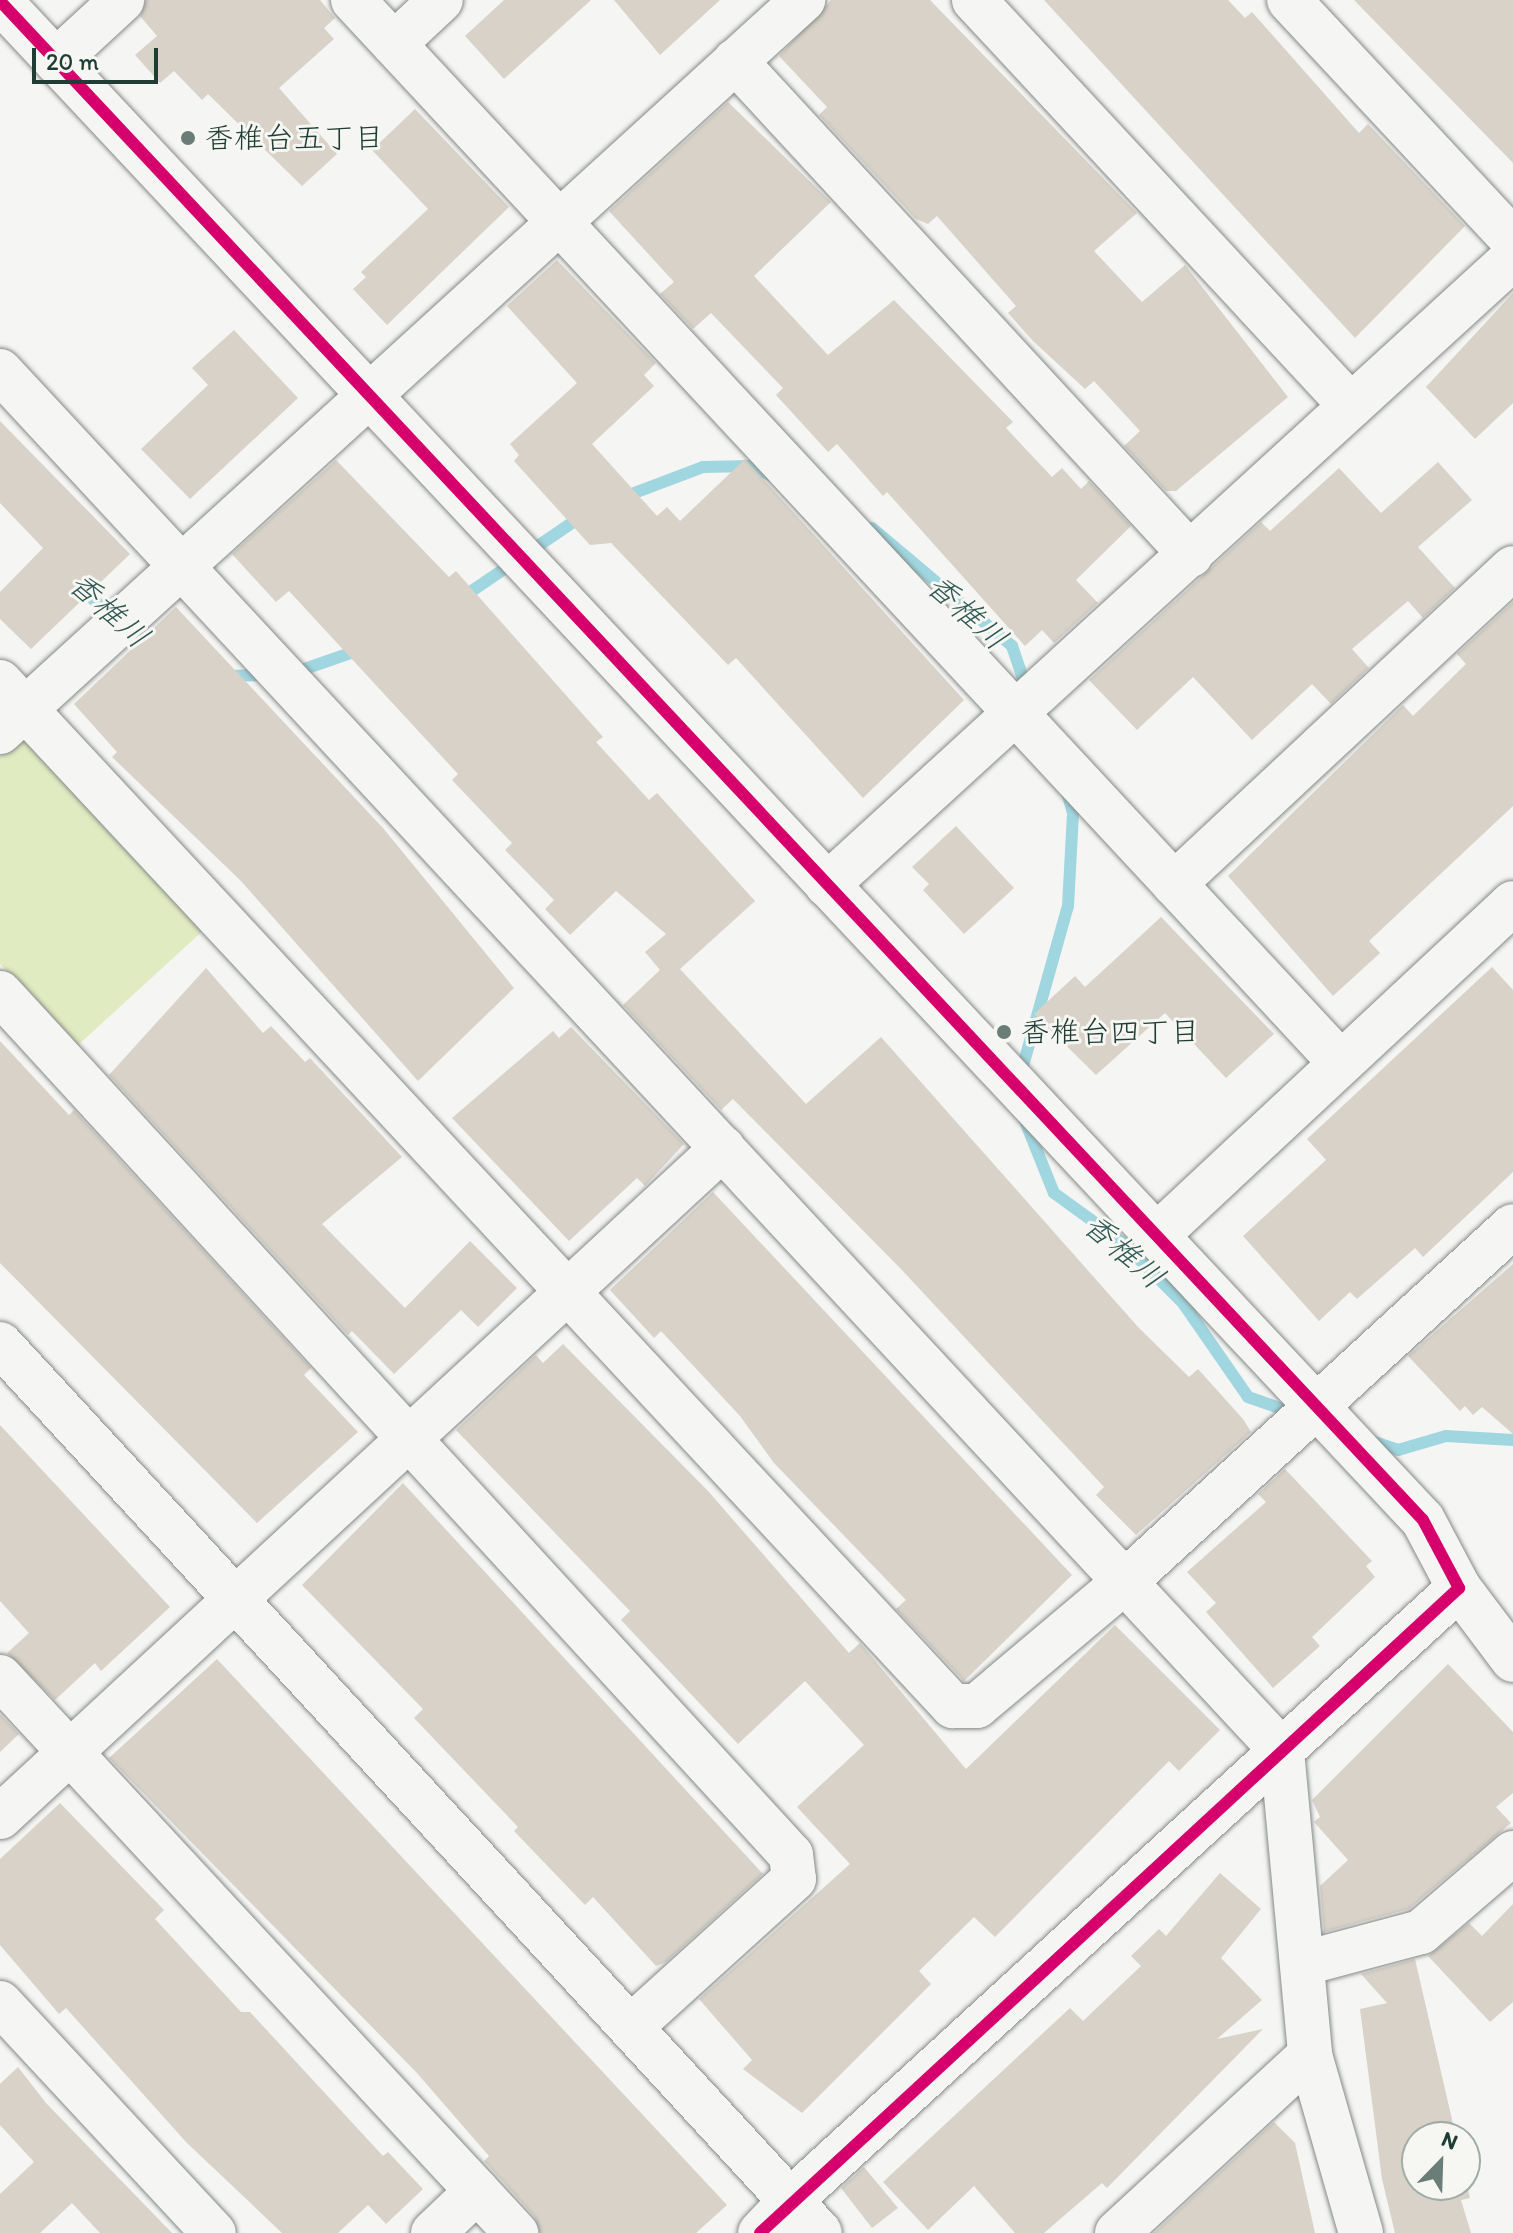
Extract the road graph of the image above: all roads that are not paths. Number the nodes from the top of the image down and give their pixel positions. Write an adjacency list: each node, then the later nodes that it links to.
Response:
1 (122, 0): 9 (street)
2 (353, 0): 8 (street)
3 (441, 0): 8 (street)
4 (803, 0): 10 (street)
5 (974, 0): 16 (street)
6 (1289, 0): 12 (street)
7 (0, 1): 9 (street)
8 (394, 44): 11 (street)
9 (56, 61): 15 (street)
10 (735, 61): 11 (street); 17 (street)
11 (562, 217): 15 (street); 21 (street)
12 (1513, 240)
13 (1513, 258): 16 (street)
14 (0, 371): 19 (street)
15 (366, 399): 19 (street); 23 (street)
16 (1351, 406): 17 (street)
17 (1191, 555): 21 (street)
18 (1513, 568): 22 (street)
19 (184, 569): 20 (street); 27 (street)
20 (8, 708): 30 (street)
21 (1015, 719): 22 (street); 23 (street)
22 (1174, 884): 26 (street)
23 (827, 885): 29 (street)
24 (1513, 903): 26 (street)
25 (0, 993): 33 (street)
26 (1339, 1061): 29 (street)
27 (723, 1148): 30 (street); 34 (street)
28 (1513, 1226): 32 (street)
29 (1156, 1236): 32 (street)
30 (565, 1294): 33 (street); 34 (street)
31 (0, 1344): 36 (street)
32 (1318, 1410): 34 (street); 35 (street)
33 (411, 1436): 36 (street); 45 (street)
34 (1128, 1579): 39 (street)
35 (1459, 1588): 37 (street); 39 (street)
36 (236, 1598): 40 (street); 45 (street)
37 (1513, 1660)
38 (0, 1677): 40 (street)
39 (1282, 1751): 43 (street); 48 (street)
40 (70, 1752): 41 (street); 47 (street)
41 (0, 1817)
42 (1513, 1853): 43 (street)
43 (1305, 1963): 46 (street)
44 (0, 2003): 49 (street)
45 (631, 2027): 48 (street)
46 (1310, 2055): 54 (street); 55 (street)
47 (477, 2191): 50 (street); 51 (street)
48 (792, 2199): 52 (street); 53 (street)
49 (214, 2233)
50 (433, 2233)
51 (516, 2233)
52 (760, 2233)
53 (820, 2233)
54 (1117, 2233)
55 (1361, 2233)

